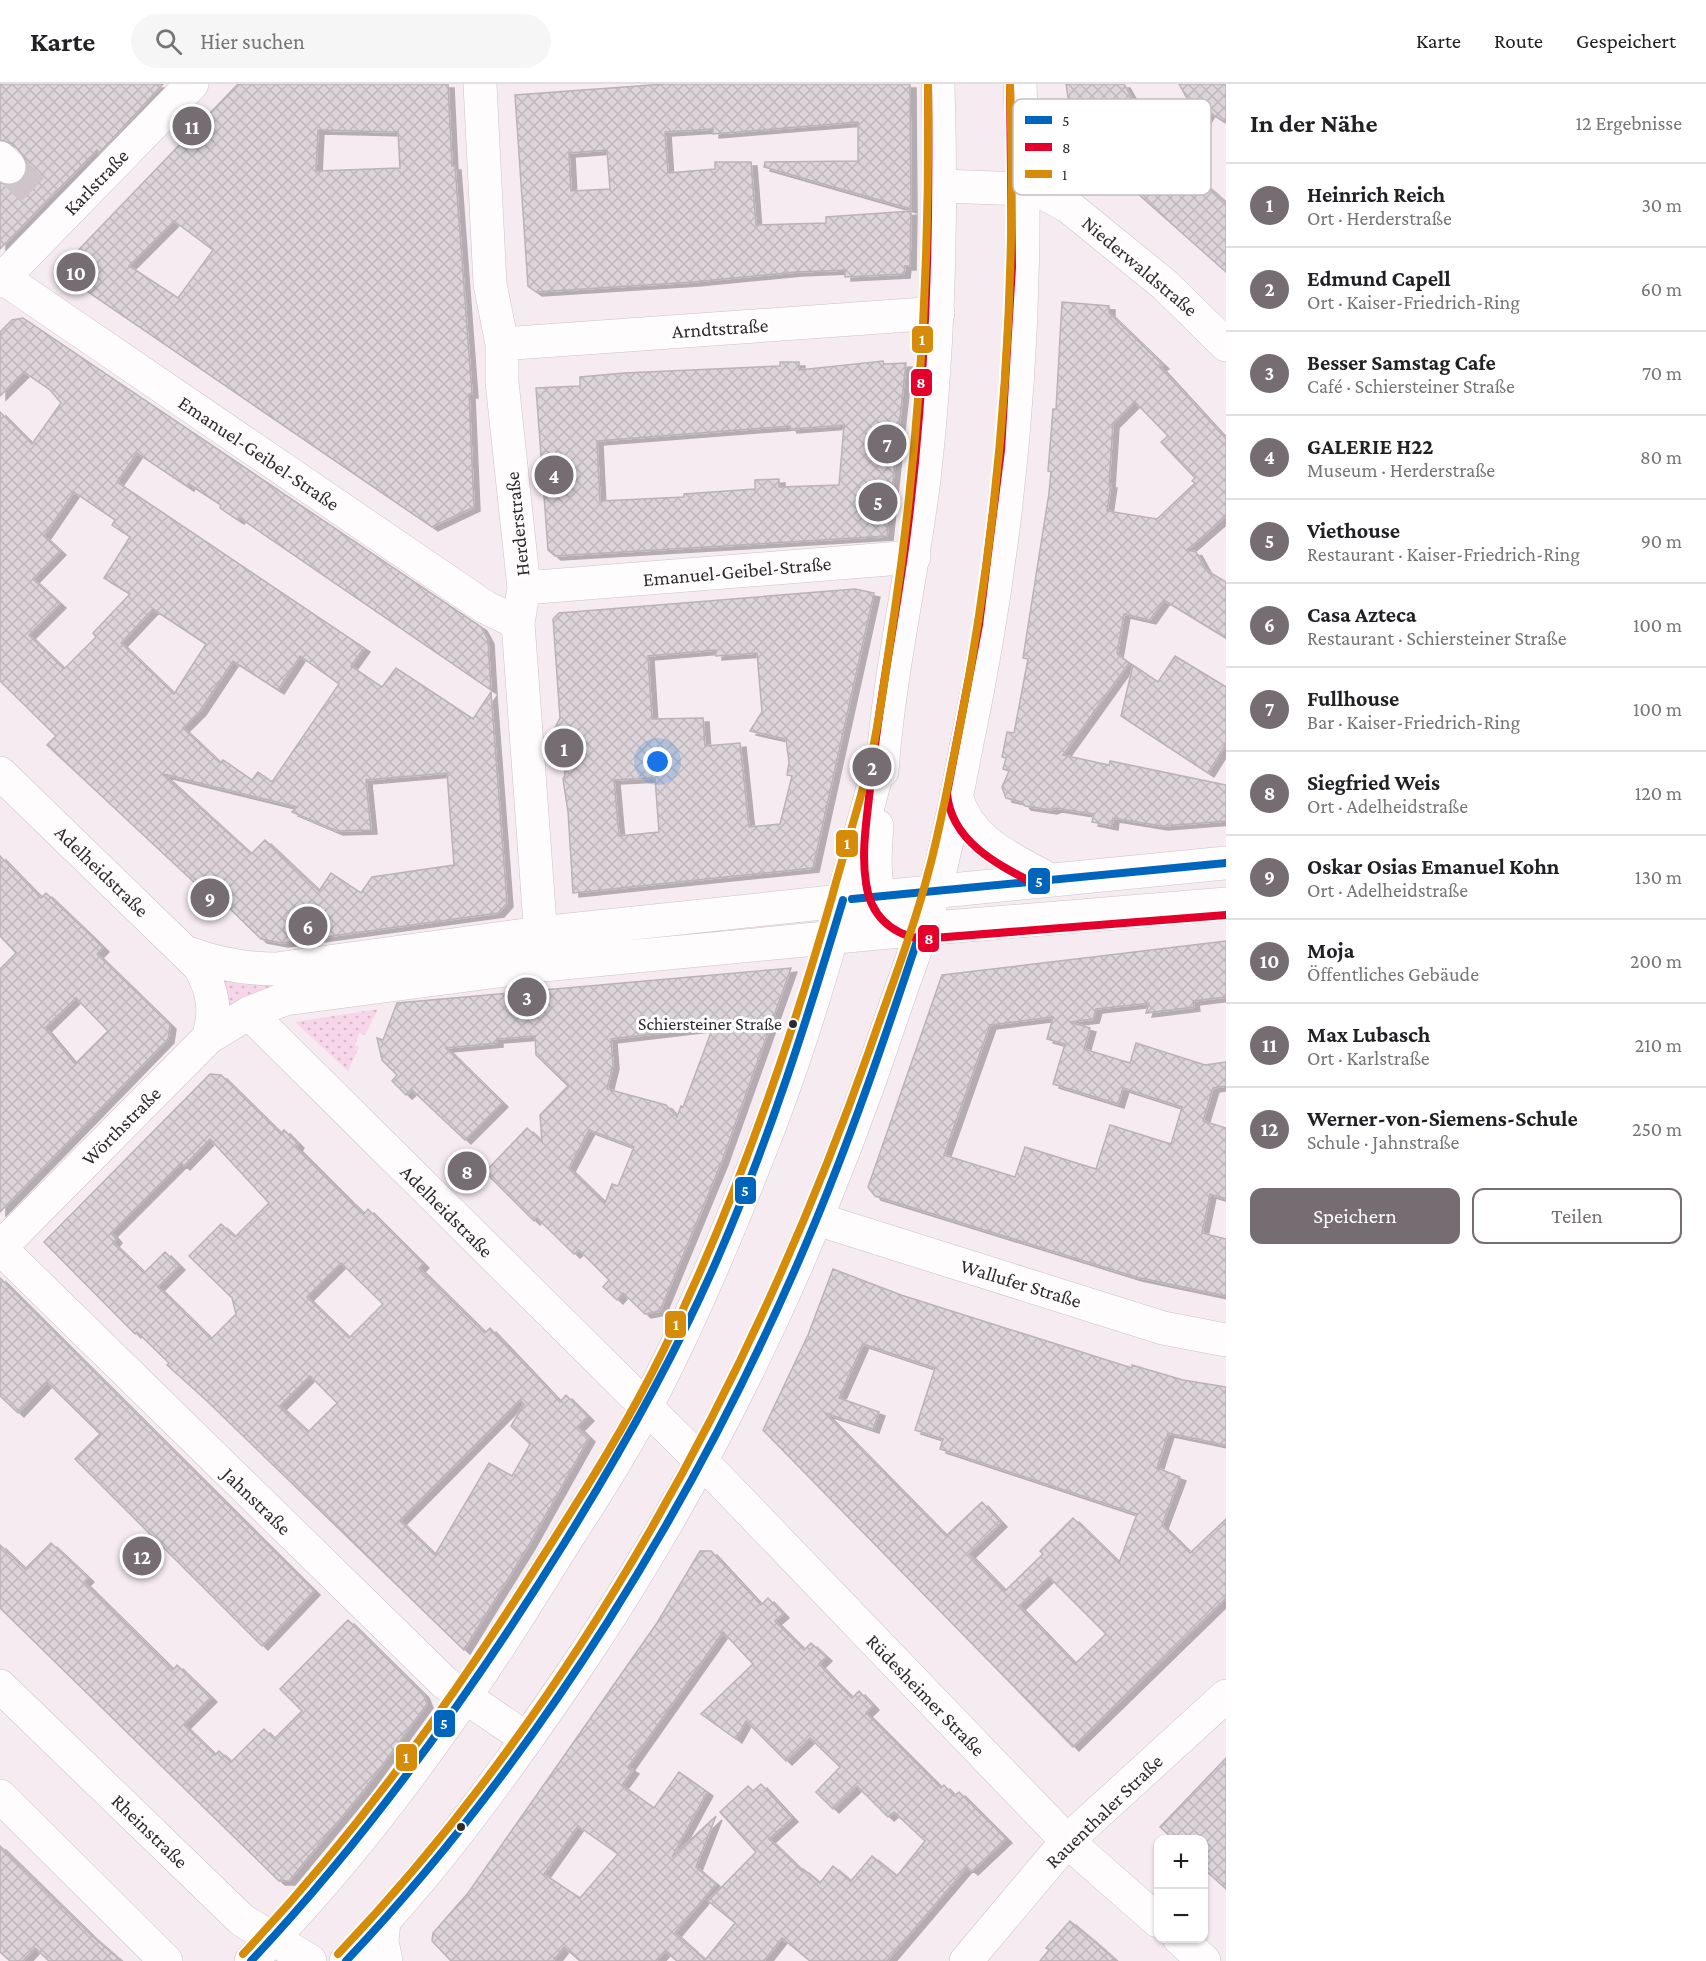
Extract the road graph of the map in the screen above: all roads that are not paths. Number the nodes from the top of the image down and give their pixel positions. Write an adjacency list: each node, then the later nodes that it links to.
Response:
1 (192, 84): 10 (street, Karlstraße)
2 (480, 84): 12 (street, Herderstraße)
3 (938, 84): 6 (street)
4 (1020, 84): 5 (street)
5 (1020, 99)
6 (941, 186): 7 (street, Niederwaldstraße); 11 (street)
7 (1013, 189)
8 (1022, 195): 19 (street)
9 (1047, 195): 13 (street, Niederwaldstraße)
10 (2, 279): 16 (street, Emanuel-Geibel-Straße)
11 (938, 312): 12 (street, Arndtstraße); 14 (street)
12 (502, 344): 15 (street, Herderstraße)
13 (1226, 345)
14 (914, 557): 15 (street, Emanuel-Geibel-Straße); 17 (street)
15 (524, 588): 16 (street, Herderstraße)
16 (518, 623): 28 (street, Herderstraße)
17 (883, 751): 23 (street); 24 (street)
18 (0, 773): 29 (street, Adelheidstraße)
19 (956, 796): 21 (street); 22 (street)
20 (1226, 863): 21 (street)
21 (1050, 880): 22 (street)
22 (934, 892): 23 (street); 26 (street)
23 (880, 897): 24 (street); 26 (street); 27 (street)
24 (843, 900): 27 (street); 28 (street)
25 (1226, 904): 26 (street)
26 (921, 929): 27 (street); 32 (street)
27 (831, 938): 28 (street); 35 (street)
28 (542, 949): 29 (street); 30 (street)
29 (188, 953): 31 (street, Adelheidstraße)
30 (249, 1013): 31 (street, Wörthstraße); 35 (street, Adelheidstraße)
31 (208, 1038): 33 (street, Wörthstraße)
32 (817, 1219): 34 (street, Wallufer Straße); 36 (street)
33 (0, 1248): 39 (street, Jahnstraße)
34 (1226, 1340)
35 (646, 1407): 36 (street, Adelheidstraße); 39 (street)
36 (701, 1461): 40 (street); 42 (street, Rüdesheimer Straße)
37 (0, 1686): 46 (street, Rheinstraße)
38 (1226, 1696): 42 (street, Rauenthaler Straße)
39 (466, 1699): 40 (street, Jahnstraße); 46 (street)
40 (527, 1739): 44 (street)
41 (0, 1796): 47 (street)
42 (1067, 1841): 43 (street, Rüdesheimer Straße); 51 (street, Rauenthaler Straße)
43 (1154, 1917)
44 (384, 1922): 49 (street); 50 (street)
45 (1184, 1943): 52 (street)
46 (262, 1950): 48 (street, Rheinstraße)
47 (166, 1961)
48 (310, 1961)
49 (346, 1961)
50 (386, 1961)
51 (966, 1961)
52 (1204, 1961)

